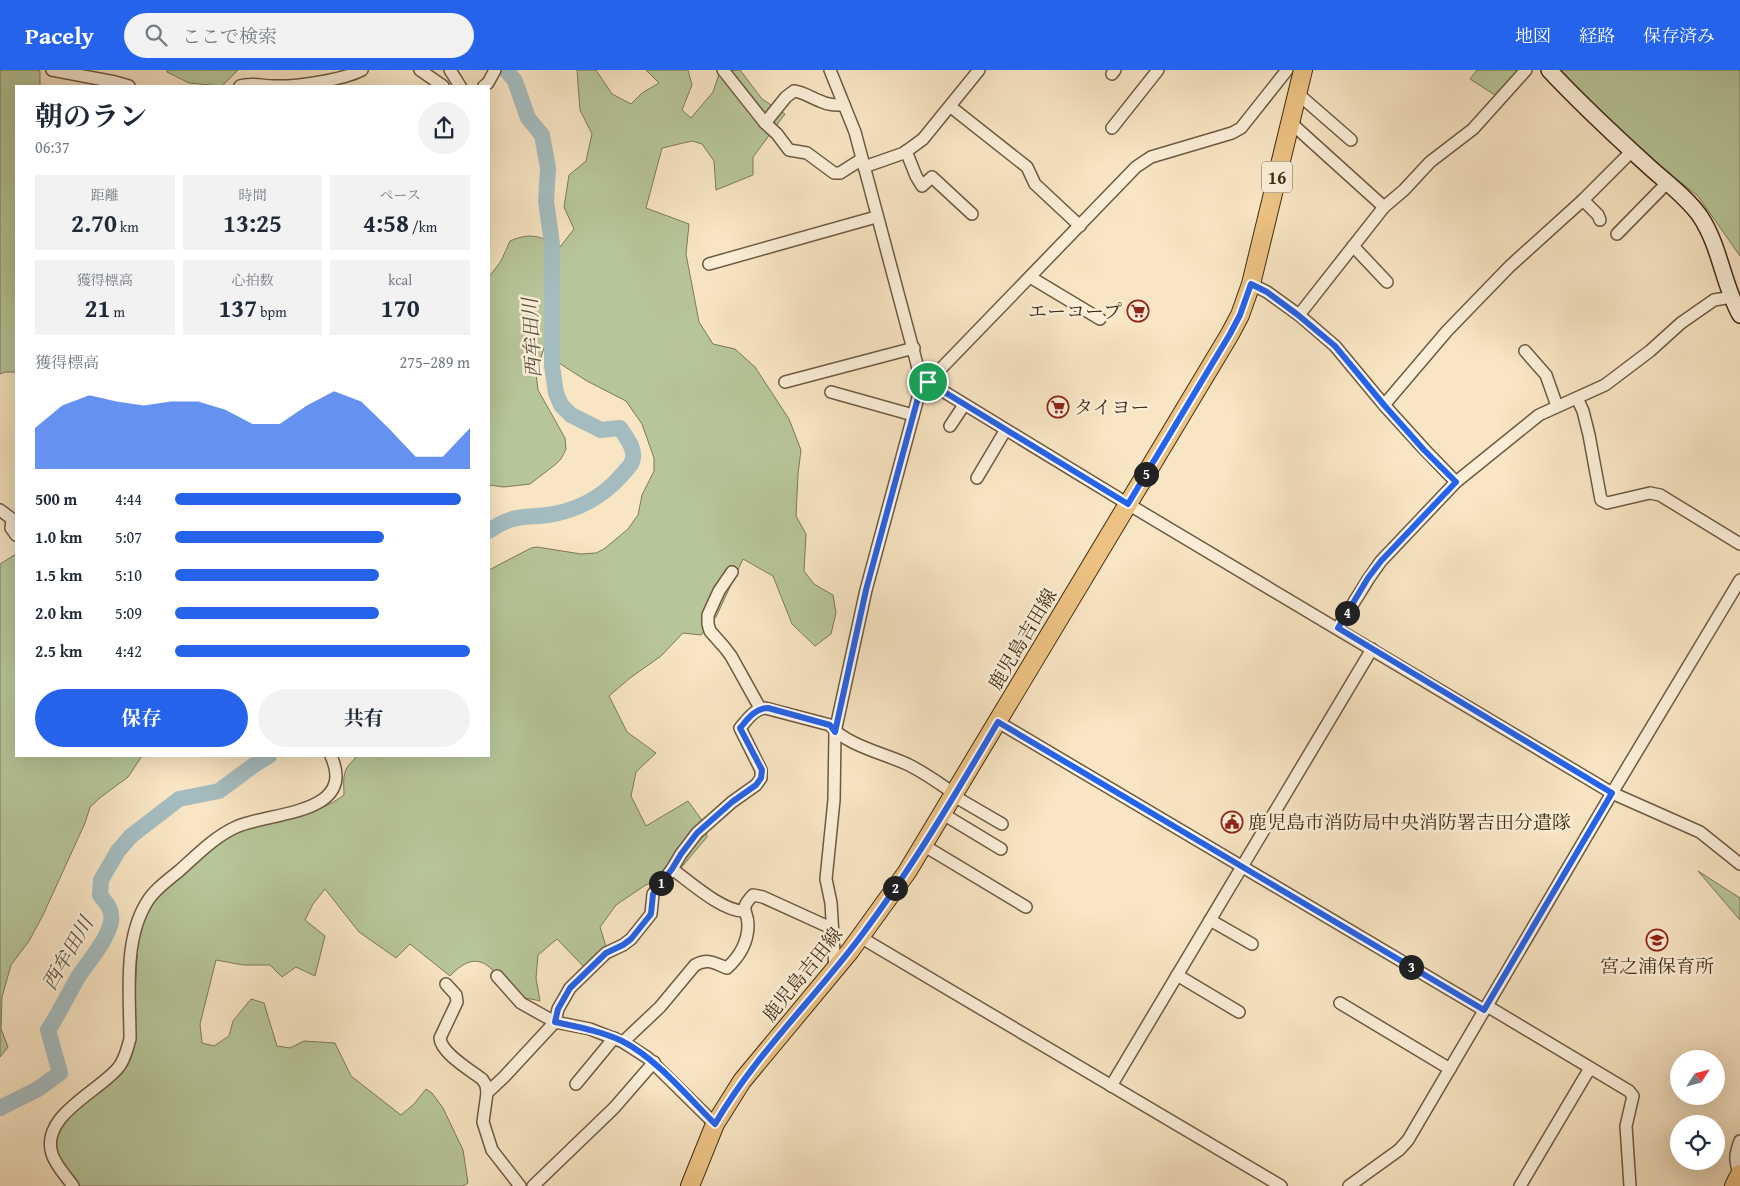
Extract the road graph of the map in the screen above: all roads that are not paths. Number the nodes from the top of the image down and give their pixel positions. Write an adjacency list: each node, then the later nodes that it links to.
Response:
1 (52, 70): 14 (street)
2 (362, 70): 17 (street)
3 (420, 70): 18 (street)
4 (450, 70): 19 (street)
5 (495, 70): 20 (street)
6 (723, 70): 25 (street)
7 (830, 70): 22 (street)
8 (980, 70): 23 (street)
9 (1158, 70): 26 (street)
10 (1287, 70): 37 (street)
11 (1303, 70): 21 (main road, 鹿児島吉田線 / 16)
12 (1526, 70): 33 (street)
13 (1549, 70): 29 (street)
14 (126, 85)
15 (242, 85): 16 (street)
16 (266, 85)
17 (285, 85)
18 (442, 85)
19 (459, 85)
20 (485, 85)
21 (1298, 93): 24 (main road, 鹿児島吉田線 / 16); 27 (street)
22 (844, 104): 25 (street); 30 (street)
23 (951, 106): 28 (street); 37 (street)
24 (1290, 122): 33 (street); 43 (main road, 鹿児島吉田線 / 16)
25 (765, 123): 30 (street)
26 (1112, 128)
27 (1351, 140)
28 (906, 151): 30 (street); 34 (street)
29 (1632, 151): 31 (street); 32 (street)
30 (863, 163): 35 (street)
31 (1667, 183): 38 (street); 44 (street)
32 (1583, 200): 36 (street); 54 (street)
33 (1384, 207): 39 (street)
34 (972, 214)
35 (876, 217): 40 (street); 48 (street)
36 (1600, 220)
37 (1080, 226): 41 (street)
38 (1617, 234)
39 (1353, 246): 42 (street); 45 (street)
40 (710, 264)
41 (1030, 277): 47 (street); 51 (street)
42 (1387, 282)
43 (1251, 284): 45 (street); 62 (main road, 鹿児島吉田線 / 16)
44 (1732, 297): 46 (street); 53 (street)
45 (1298, 315): 54 (street)
46 (1740, 315)
47 (1100, 319)
48 (914, 348): 50 (street); 51 (street)
49 (1525, 351): 56 (street)
50 (786, 382)
51 (925, 383): 55 (street); 57 (street)
52 (831, 392): 57 (street)
53 (1576, 398): 56 (street); 65 (street)
54 (1384, 405): 61 (street)
55 (964, 406): 58 (street); 59 (street)
56 (1557, 406): 61 (street)
57 (913, 415): 72 (street)
58 (950, 426)
59 (1005, 430): 60 (street); 62 (street)
60 (977, 478)
61 (1456, 482): 68 (street)
62 (1128, 504): 68 (street); 71 (main road, 鹿児島吉田線 / 16)
63 (0, 510): 64 (street)
64 (15, 533)
65 (1740, 544)
66 (732, 572): 70 (street)
67 (1740, 580): 74 (street)
68 (1338, 628): 69 (street)
69 (1372, 649): 74 (street); 81 (street)
70 (760, 708): 72 (street); 82 (street)
71 (998, 722): 75 (main road, 鹿児島吉田線 / 16); 81 (street)
72 (835, 732): 75 (street); 86 (street)
73 (331, 757): 107 (street)
74 (1612, 793): 80 (street); 94 (street)
75 (955, 795): 76 (main road, 鹿児島吉田線 / 16); 77 (street)
76 (943, 814): 78 (main road, 鹿児島吉田線 / 16); 79 (street)
77 (1002, 824)
78 (924, 845): 83 (street); 87 (main road, 鹿児島吉田線 / 16)
79 (1001, 849)
80 (1740, 864)
81 (1242, 867): 85 (street); 94 (street)
82 (672, 869): 84 (street); 96 (street)
83 (1026, 906)
84 (744, 911): 86 (street); 97 (street)
85 (1210, 920): 88 (street); 90 (street)
86 (831, 928): 89 (street)
87 (860, 937): 89 (main road, 鹿児島吉田線 / 16); 102 (street)
88 (1252, 944)
89 (834, 969): 104 (main road, 鹿児島吉田線 / 16)
90 (1177, 975): 95 (street); 102 (street)
91 (497, 976): 96 (street)
92 (446, 984): 103 (street)
93 (1340, 1003): 100 (street)
94 (1486, 1008): 99 (street); 100 (street)
95 (1238, 1012)
96 (555, 1022): 97 (street); 103 (street)
97 (618, 1040): 98 (street); 101 (street)
98 (654, 1062): 104 (street); 109 (street)
99 (1590, 1068): 113 (street); 114 (street)
100 (1450, 1069): 112 (street)
101 (576, 1084)
102 (1111, 1086): 111 (street)
103 (487, 1093): 108 (street)
104 (715, 1124): 110 (main road, 鹿児島吉田線 / 16)
105 (1740, 1141): 106 (street)
106 (1740, 1174): 115 (main road)
107 (73, 1186)
108 (520, 1186)
109 (533, 1186)
110 (690, 1186)
111 (1281, 1186)
112 (1349, 1186)
113 (1520, 1186)
114 (1630, 1186)
115 (1734, 1186)

